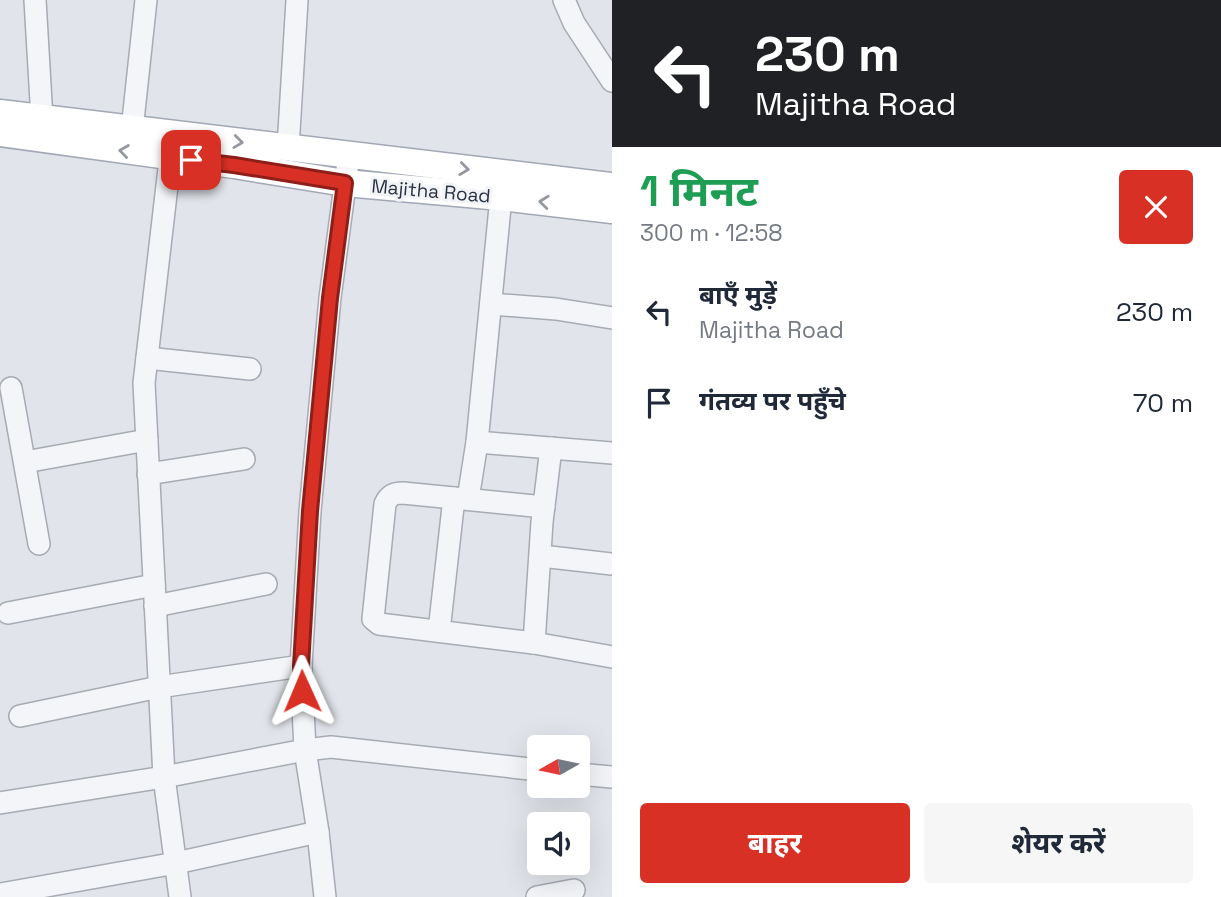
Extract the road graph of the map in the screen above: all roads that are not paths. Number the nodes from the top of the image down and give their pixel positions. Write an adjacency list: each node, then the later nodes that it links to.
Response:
1 (35, 0): 7 (street)
2 (146, 0): 8 (street)
3 (297, 0): 11 (street)
4 (564, 0): 5 (street)
5 (612, 81)
6 (0, 113): 7 (main road, Majitha Road)
7 (42, 119): 8 (main road, Majitha Road)
8 (132, 130): 10 (main road, Majitha Road)
9 (0, 134): 10 (main road, Majitha Road, one-way to 9)
10 (172, 146): 11 (main road, Majitha Road, one-way to 11); 13 (main road, Majitha Road); 19 (street)
11 (288, 148): 12 (main road, Majitha Road)
12 (349, 155): 13 (street); 14 (main road, Majitha Road, one-way to 14)
13 (345, 183): 15 (main road, Majitha Road); 40 (street)
14 (612, 186)
15 (501, 197): 16 (main road, Majitha Road, one-way to 15); 17 (street)
16 (612, 210)
17 (491, 304): 18 (street); 23 (street)
18 (612, 318)
19 (146, 358): 20 (street); 22 (street)
20 (250, 369)
21 (11, 388): 27 (street)
22 (147, 440): 27 (street); 28 (street)
23 (477, 442): 24 (street); 29 (street)
24 (551, 448): 25 (street); 30 (street)
25 (612, 453)
26 (244, 459): 28 (street)
27 (24, 462): 31 (street)
28 (148, 474): 35 (street)
29 (461, 499): 30 (street); 37 (street); 37 (street)
30 (544, 508): 32 (street)
31 (39, 544)
32 (541, 556): 33 (street); 38 (street)
33 (612, 564)
34 (266, 584): 35 (street)
35 (154, 596): 36 (street); 41 (street)
36 (8, 613)
37 (439, 631): 38 (street)
38 (534, 643): 39 (street)
39 (612, 657)
40 (301, 666): 41 (street); 43 (street)
41 (159, 687): 42 (street); 46 (street)
42 (20, 716)
43 (305, 750): 44 (street); 46 (street); 49 (street)
44 (527, 768)
45 (590, 775): 47 (street)
46 (164, 777): 48 (street); 50 (street)
47 (612, 777)
48 (0, 803)
49 (318, 832): 50 (street); 54 (street)
50 (176, 863): 52 (street); 53 (street)
51 (574, 890): 55 (street)
52 (1, 893)
53 (180, 897)
54 (325, 897)
55 (537, 897)

